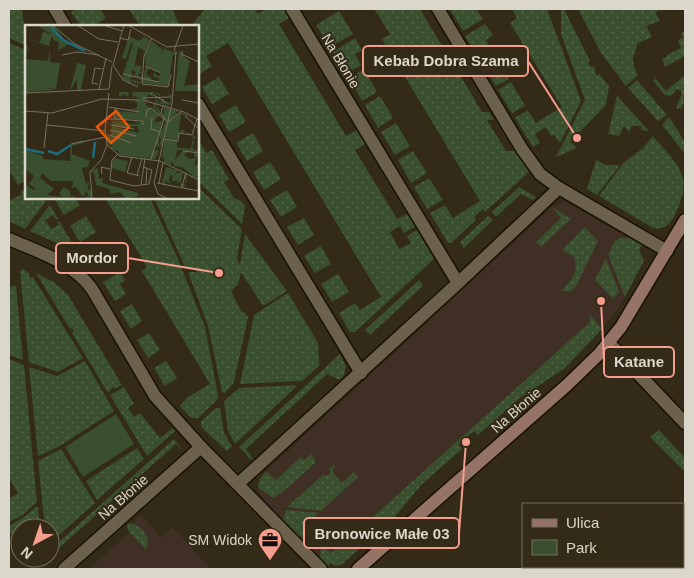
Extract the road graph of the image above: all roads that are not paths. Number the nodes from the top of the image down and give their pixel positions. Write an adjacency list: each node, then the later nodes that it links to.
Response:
1 (55, 9): 4 (street)
2 (292, 9): 10 (street, Na Błonie)
3 (438, 9): 6 (street)
4 (64, 25)
5 (199, 106): 12 (street)
6 (559, 188): 9 (street); 10 (street)
7 (685, 220): 9 (street, Na Błonie)
8 (9, 238): 14 (street)
9 (667, 251): 11 (street, Na Błonie)
10 (458, 283): 12 (street)
11 (609, 343): 13 (street); 18 (street, Na Błonie)
12 (361, 373): 15 (street)
13 (685, 423)
14 (202, 447): 15 (street); 16 (street, Na Błonie)
15 (239, 484): 17 (street)
16 (64, 569)
17 (321, 569)
18 (358, 569)

